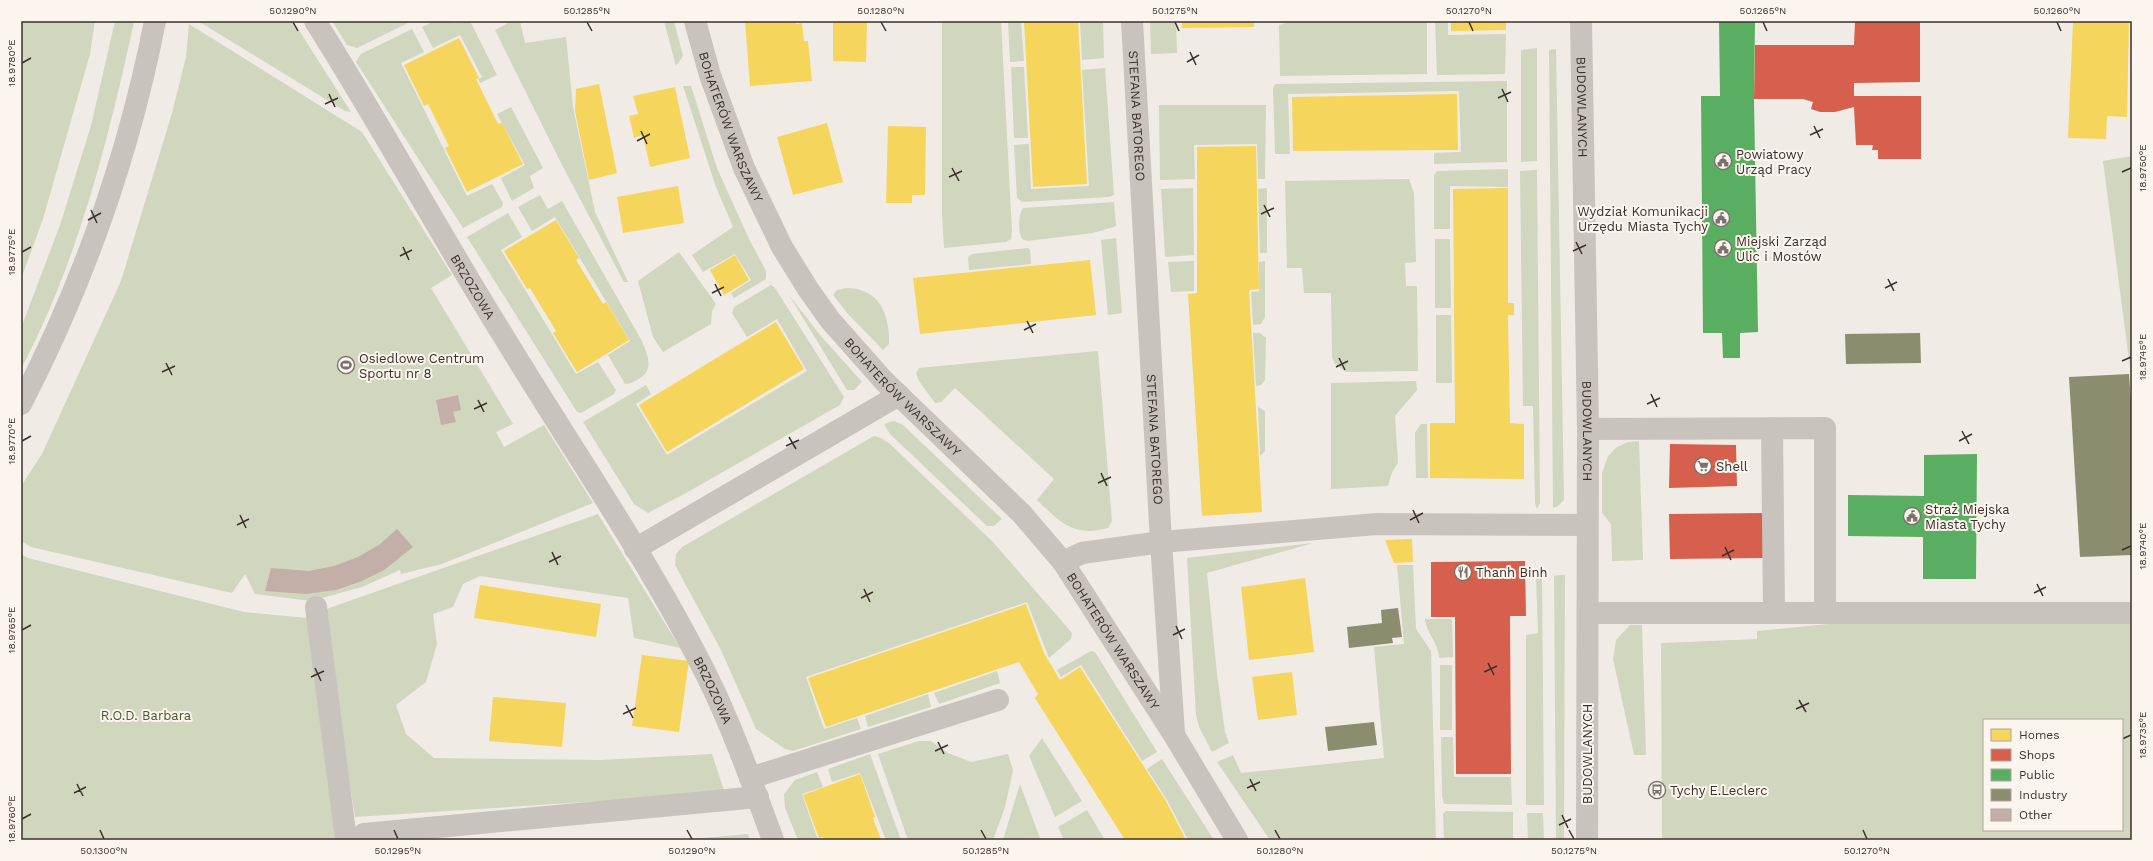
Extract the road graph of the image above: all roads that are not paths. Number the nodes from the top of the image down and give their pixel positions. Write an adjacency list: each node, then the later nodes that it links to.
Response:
1 (155, 21): 7 (street)
2 (315, 21): 12 (street, BRZOZOWA)
3 (695, 21): 6 (street, BOHATERÓW WARSZAWY)
4 (1132, 21): 11 (street, STEFANA BATOREGO)
5 (1581, 21): 9 (street, BUDOWLANYCH)
6 (899, 396): 12 (street); 13 (street, BOHATERÓW WARSZAWY)
7 (21, 404)
8 (1772, 428): 9 (street); 15 (street); 16 (street)
9 (1588, 429): 10 (street, BUDOWLANYCH)
10 (1586, 525): 11 (street); 17 (street, BUDOWLANYCH)
11 (1160, 542): 13 (street); 20 (street, STEFANA BATOREGO)
12 (635, 549): 21 (street, BRZOZOWA)
13 (1063, 562): 20 (street, BOHATERÓW WARSZAWY)
14 (316, 607): 22 (street)
15 (1774, 612): 16 (street); 17 (street)
16 (1825, 612): 18 (street)
17 (1588, 613): 25 (street, BUDOWLANYCH)
18 (2132, 613)
19 (998, 700): 21 (street)
20 (1174, 735): 24 (street, STEFANA BATOREGO)
21 (754, 787): 22 (street); 23 (street, BRZOZOWA)
22 (355, 837)
23 (773, 840)
24 (1237, 840)
25 (1587, 840)

